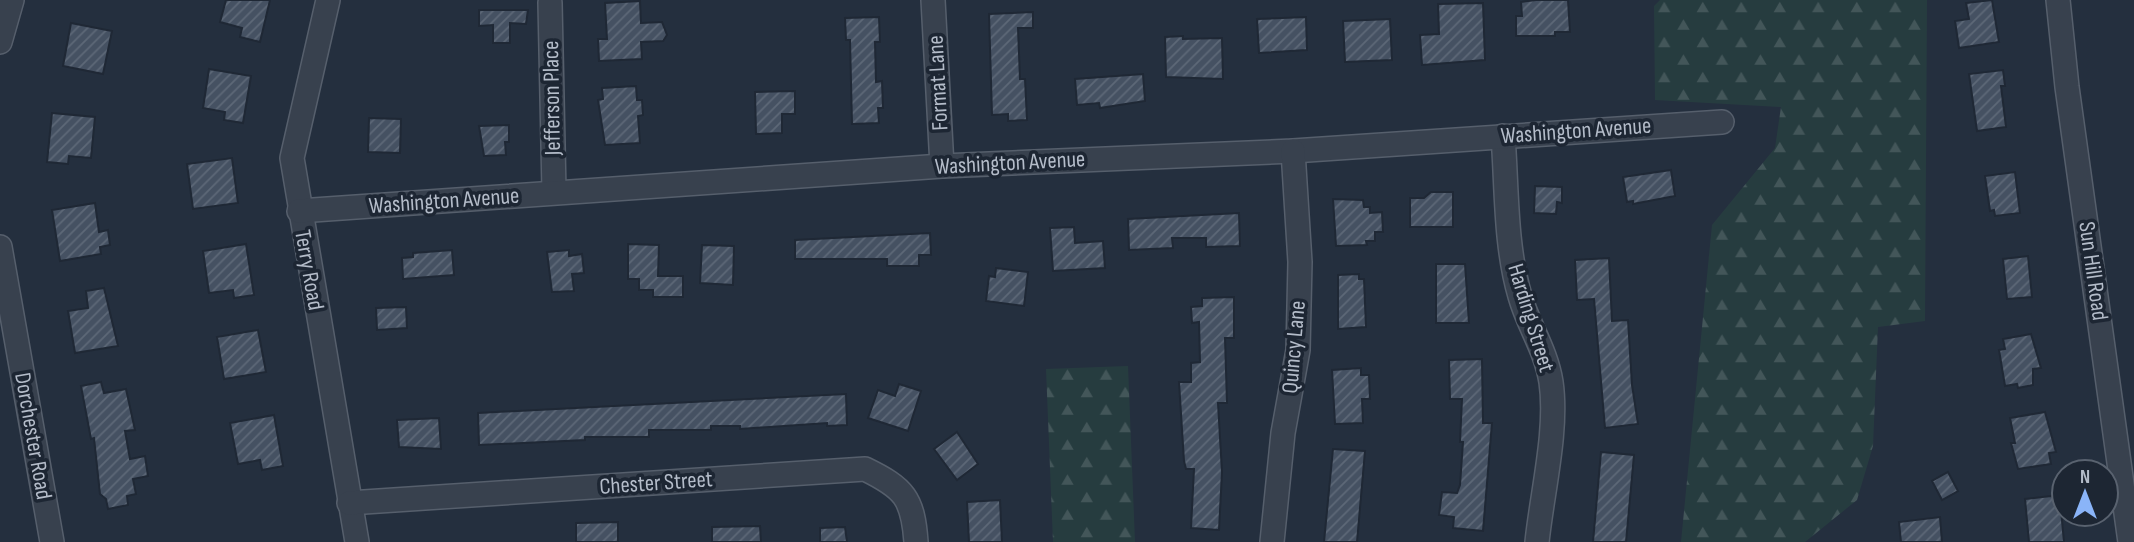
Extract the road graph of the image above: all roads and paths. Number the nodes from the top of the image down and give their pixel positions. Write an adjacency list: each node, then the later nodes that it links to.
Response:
1 (12, 0): 6 (street)
2 (328, 0): 12 (street, Terry Road)
3 (933, 0): 10 (street, Format Lane)
4 (2058, 0): 20 (street, Sun Hill Road)
5 (550, 3): 11 (street, Jefferson Place)
6 (0, 42)
7 (1722, 122): 8 (street, Washington Avenue)
8 (1503, 136): 9 (street, Washington Avenue); 19 (street, Harding Street)
9 (1293, 151): 10 (street, Washington Avenue); 18 (street, Quincy Lane)
10 (943, 166): 11 (street, Washington Avenue)
11 (554, 192): 12 (street, Washington Avenue)
12 (299, 211): 14 (street, Terry Road)
13 (0, 247): 15 (street, Dorchester Road)
14 (349, 503): 16 (street, Terry Road); 17 (street, Chester Street)
15 (52, 542)
16 (357, 542)
17 (916, 542)
18 (1272, 542)
19 (1536, 542)
20 (2130, 542)

